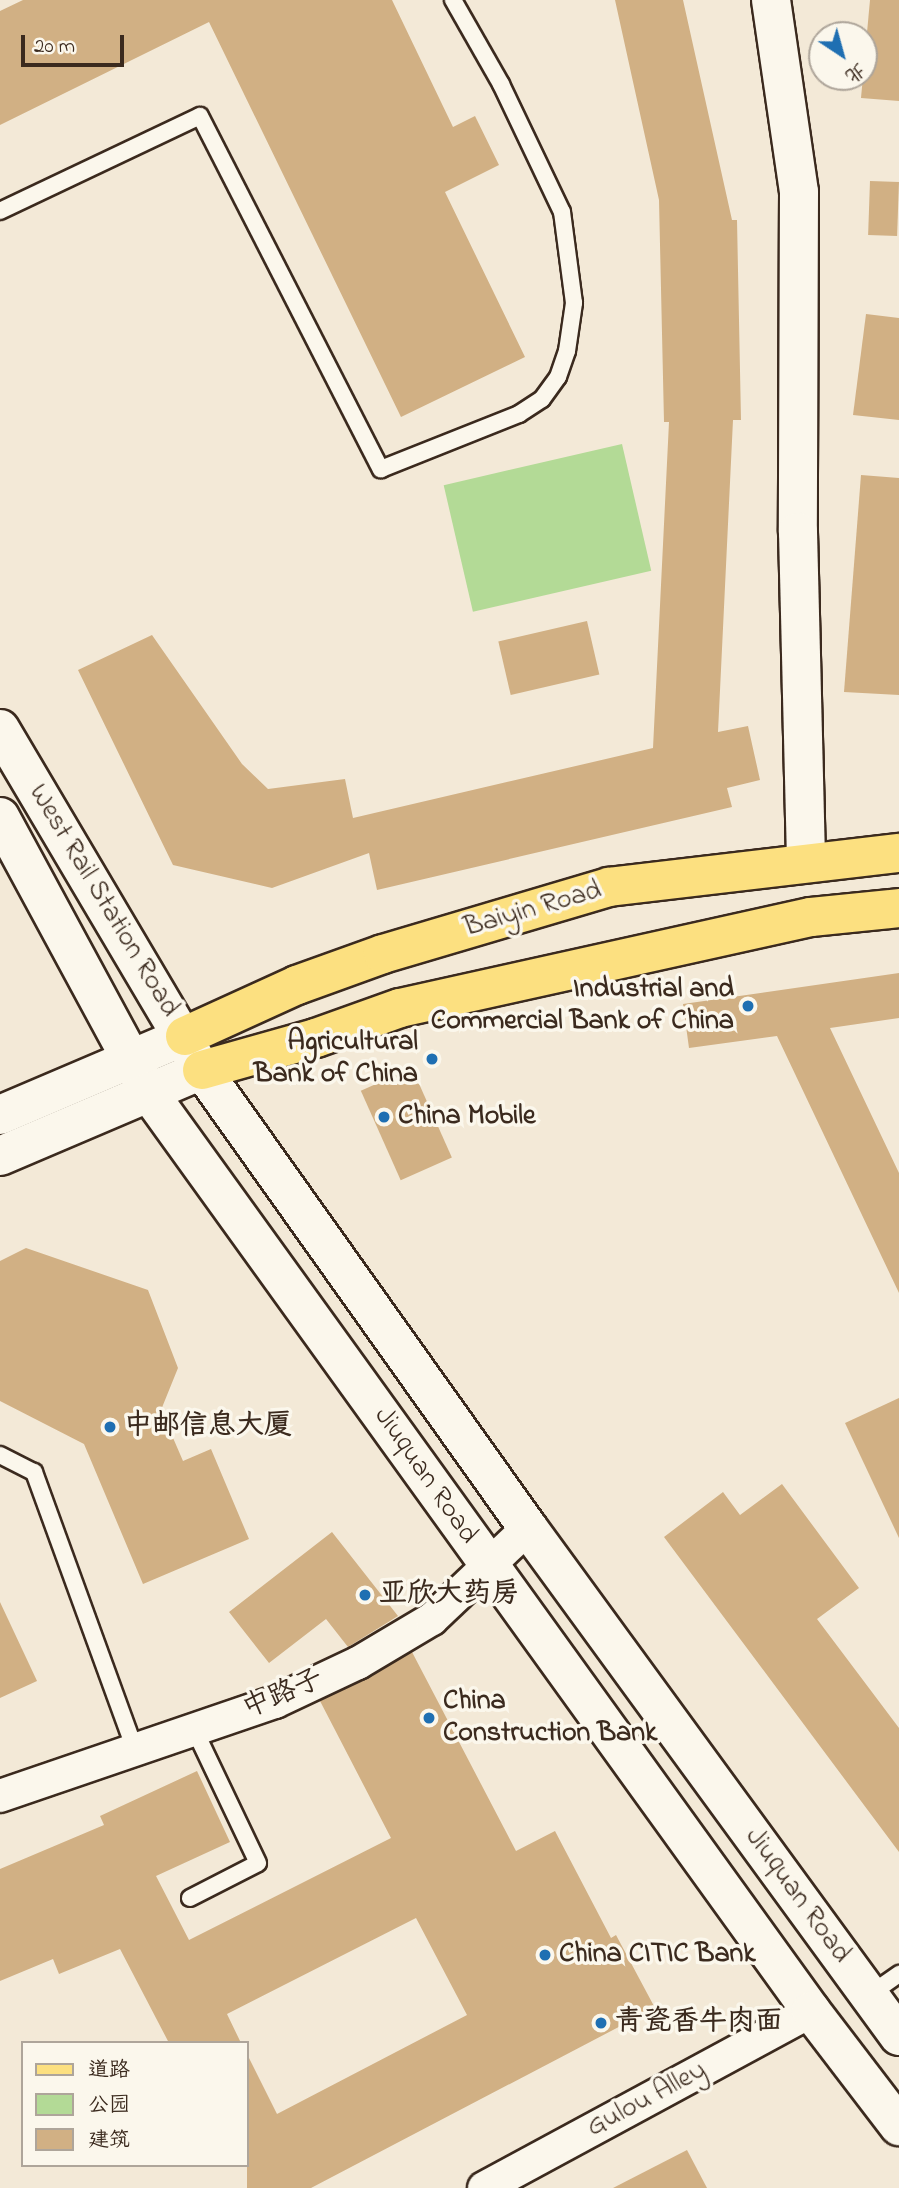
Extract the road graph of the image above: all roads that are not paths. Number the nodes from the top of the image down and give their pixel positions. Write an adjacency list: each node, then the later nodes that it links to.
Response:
1 (453, 0): 3 (lane)
2 (771, 0): 7 (main road)
3 (0, 211)
4 (0, 729): 9 (main road, West Rail Station Road)
5 (0, 817): 10 (main road, West Rail Station Road)
6 (899, 853): 7 (main road, Baiyin Road)
7 (806, 860): 9 (main road, Baiyin Road)
8 (899, 908): 11 (main road)
9 (185, 1037): 10 (main road); 11 (main road, Jiuquan Road)
10 (131, 1059): 12 (main road, Jiuquan Road); 13 (main road)
11 (202, 1070): 12 (main road); 16 (main road, Jiuquan Road)
12 (149, 1093): 14 (main road); 17 (main road, Jiuquan Road)
13 (0, 1115)
14 (0, 1156)
15 (0, 1455): 19 (lane)
16 (528, 1528): 17 (street, 中路子); 22 (main road, Jiuquan Road)
17 (487, 1564): 18 (street, 中路子); 23 (main road, Jiuquan Road)
18 (194, 1729): 19 (street, 中路子); 21 (lane)
19 (135, 1749): 20 (street, 中路子)
20 (0, 1796)
21 (190, 1898)
22 (884, 1984): 24 (main road, Jiuquan Road)
23 (811, 2011): 25 (main road, Jiuquan Road); 26 (street, Gulou Alley)
24 (899, 2036)
25 (899, 2126)
26 (484, 2188)

